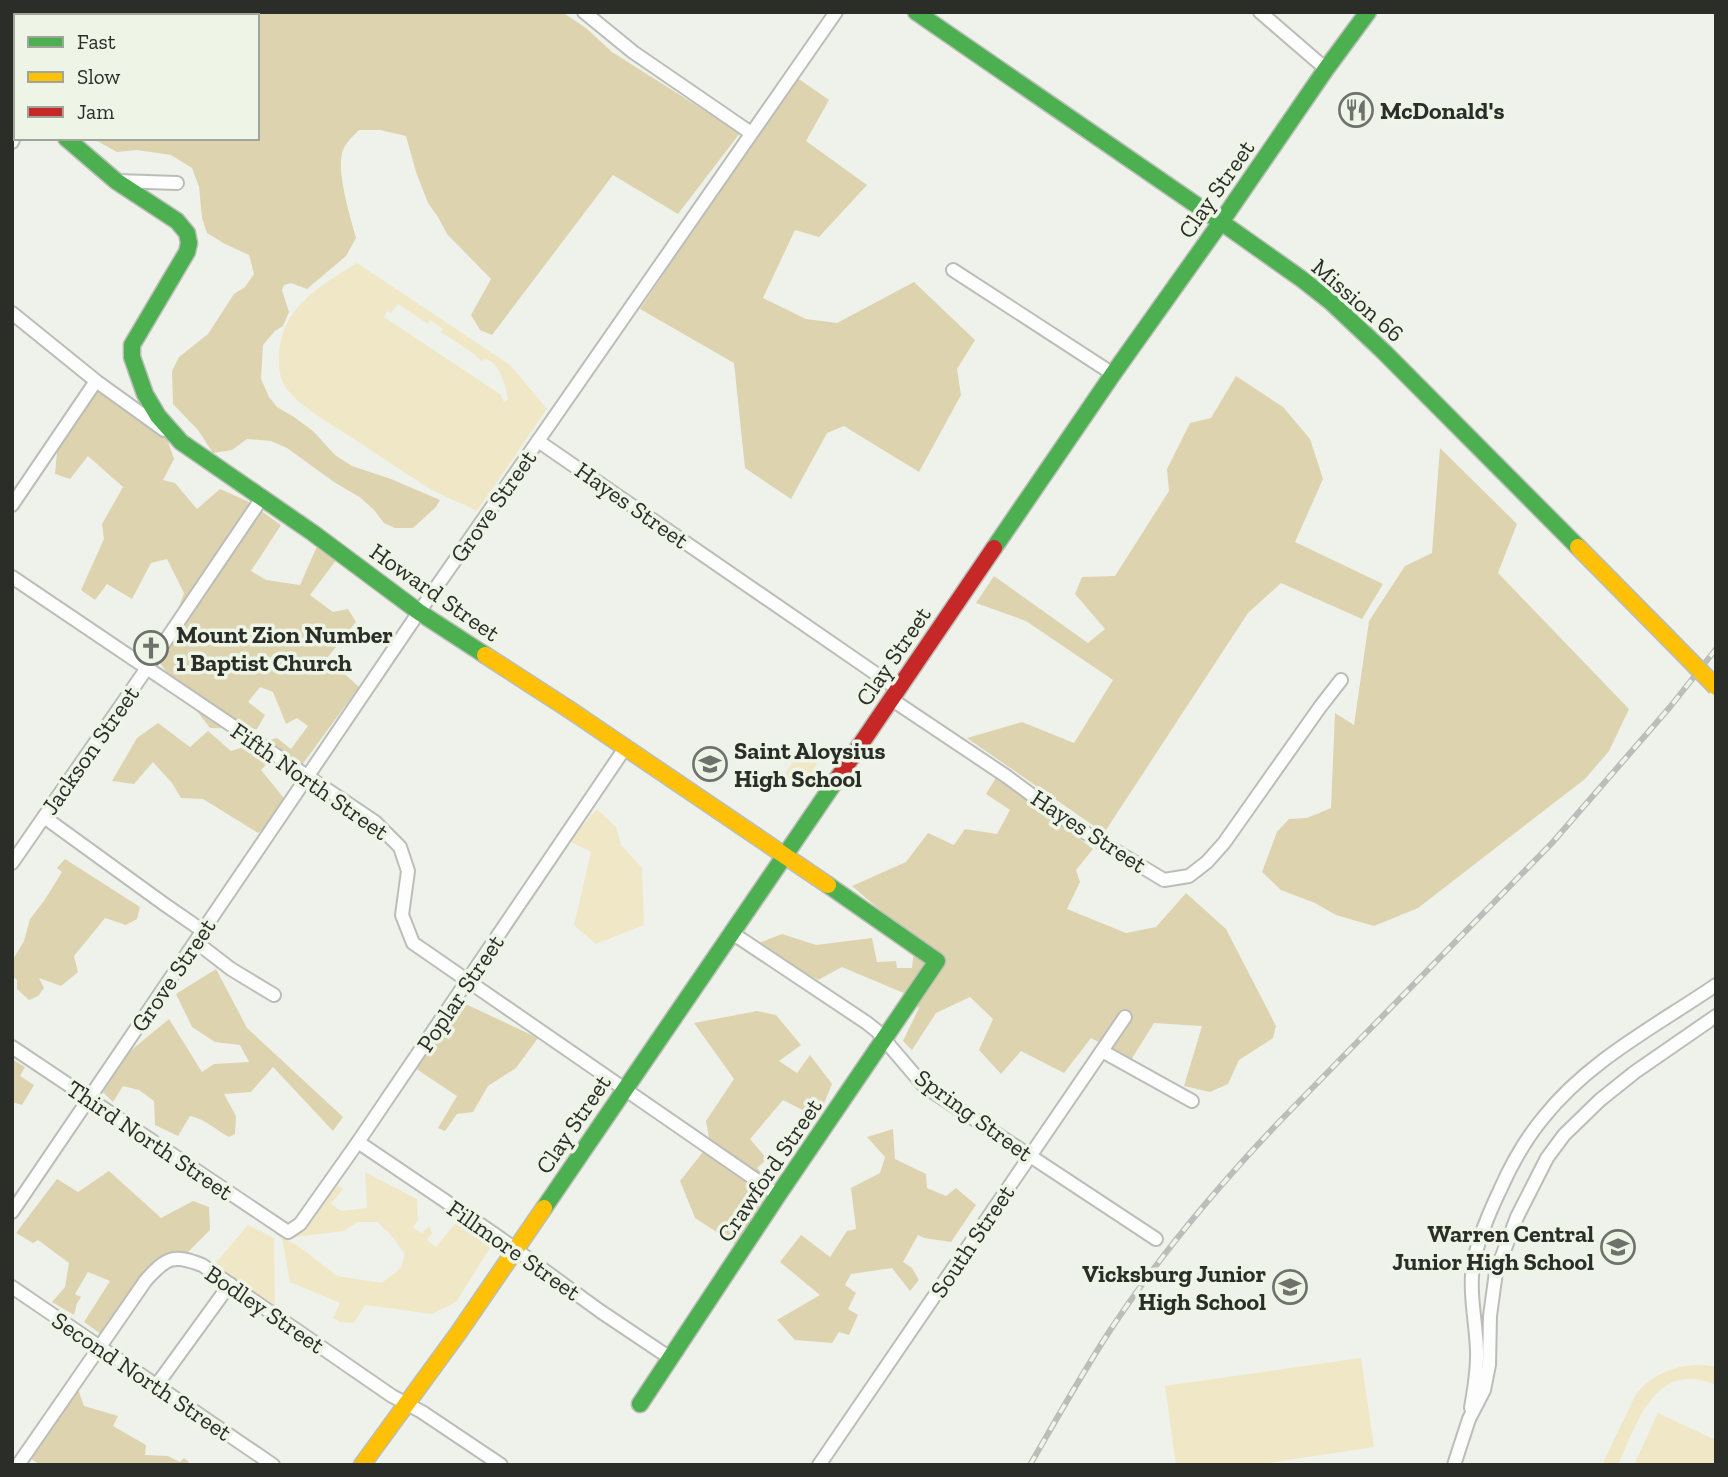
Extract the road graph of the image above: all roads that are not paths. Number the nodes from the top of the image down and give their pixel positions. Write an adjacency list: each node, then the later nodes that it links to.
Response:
1 (584, 12): 7 (street)
2 (835, 12): 7 (street, Grove Street)
3 (916, 12): 11 (street, Mission 66)
4 (1260, 12): 6 (street)
5 (1368, 12): 6 (street, Clay Street)
6 (1326, 69): 11 (street, Clay Street)
7 (751, 133): 16 (street, Grove Street)
8 (68, 140): 9 (street, Howard Street)
9 (116, 181): 10 (street); 17 (street, Howard Street)
10 (177, 183)
11 (1221, 222): 14 (street, Clay Street); 24 (street, Mission 66, bridge)
12 (953, 270): 14 (street)
13 (12, 313): 15 (street)
14 (1113, 374): 25 (street, Clay Street)
15 (96, 381): 17 (street); 19 (street)
16 (538, 441): 21 (street, Grove Street); 25 (street, Hayes Street)
17 (181, 442): 18 (street, Howard Street)
18 (262, 498): 21 (street, Howard Street); 22 (street, Jackson Street)
19 (12, 505)
20 (12, 577): 22 (street, Fifth North Street)
21 (419, 612): 26 (street, Howard Street); 27 (street, Grove Street)
22 (147, 668): 27 (street, Fifth North Street); 28 (street, Jackson Street)
23 (1341, 680): 25 (street, Hayes Street)
24 (1716, 687)
25 (895, 694): 29 (street, Clay Street)
26 (625, 748): 29 (street, Howard Street); 34 (street, Poplar Street)
27 (308, 777): 32 (street, Grove Street); 34 (street, Fifth North Street)
28 (44, 817): 30 (street, Jackson Street); 32 (street)
29 (785, 855): 31 (street, Clay Street); 33 (street, Howard Street)
30 (12, 863)
31 (732, 933): 39 (street, Spring Street); 42 (street, Clay Street)
32 (200, 936): 36 (street); 43 (street, Grove Street)
33 (937, 961): 39 (street, Crawford Street)
34 (468, 981): 42 (street, Fifth North Street); 45 (street, Poplar Street)
35 (1716, 985): 59 (street)
36 (274, 995)
37 (1716, 1016): 59 (street)
38 (1125, 1017): 41 (street, South Street)
39 (883, 1041): 46 (street, Spring Street); 47 (street, Crawford Street)
40 (12, 1047): 43 (street, Third North Street)
41 (1102, 1051): 44 (street); 46 (street, South Street)
42 (625, 1089): 47 (street, Fifth North Street); 51 (street, Clay Street)
43 (89, 1099): 48 (street, Grove Street); 49 (street, Third North Street)
44 (1192, 1101)
45 (358, 1142): 49 (street, Poplar Street); 51 (street, Fillmore Street)
46 (1030, 1156): 50 (street, Spring Street); 64 (street, South Street)
47 (778, 1195): 55 (street, Crawford Street)
48 (12, 1212)
49 (288, 1231)
50 (1156, 1239)
51 (515, 1250): 55 (street, Fillmore Street); 57 (street, Clay Street)
52 (230, 1284): 54 (street, Bodley Street); 56 (street); 57 (street, Bodley Street)
53 (12, 1287): 54 (street, Second North Street)
54 (99, 1346): 56 (street, Second North Street); 60 (street, Bodley Street)
55 (670, 1358): 58 (street, Crawford Street)
56 (156, 1386): 61 (street, Second North Street)
57 (407, 1404): 62 (street, Clay Street); 63 (street, Bodley Street)
58 (640, 1404)
59 (1469, 1419): 65 (street)
60 (18, 1465)
61 (272, 1465)
62 (362, 1465)
63 (501, 1465)
64 (818, 1465)
65 (1454, 1465)

